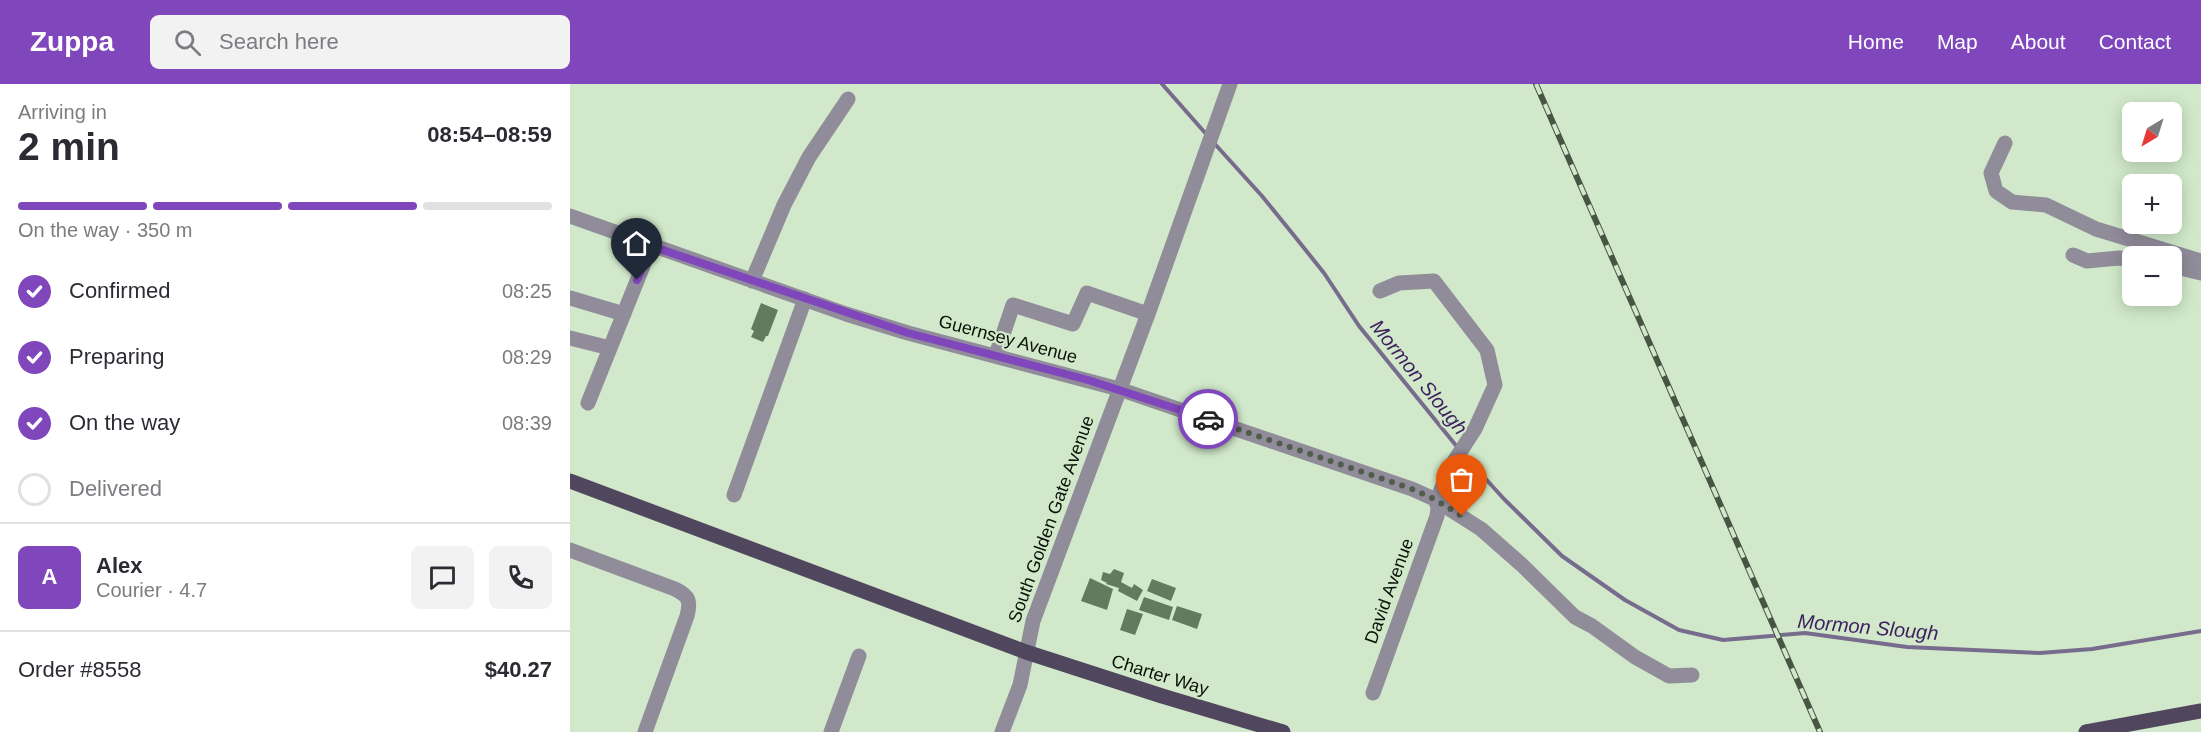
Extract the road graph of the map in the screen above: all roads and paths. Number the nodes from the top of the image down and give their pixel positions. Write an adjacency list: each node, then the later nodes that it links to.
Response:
1 (1228, 91): 15 (street, South Golden Gate Avenue)
2 (848, 99): 10 (street)
3 (2005, 143): 9 (street)
4 (573, 222): 5 (street, Guernsey Avenue)
5 (651, 246): 10 (street, Guernsey Avenue); 14 (street)
6 (2073, 255): 7 (street)
7 (2122, 258)
8 (2182, 267): 9 (street)
9 (2200, 269)
10 (752, 281): 13 (street, Guernsey Avenue)
11 (1380, 291): 23 (street, David Avenue)
12 (570, 298): 14 (street)
13 (804, 299): 18 (street, Guernsey Avenue); 22 (street)
14 (624, 314): 17 (street)
15 (1148, 314): 18 (street); 19 (street, South Golden Gate Avenue)
16 (570, 338): 17 (street)
17 (610, 348): 20 (street)
18 (996, 355): 19 (street, Guernsey Avenue)
19 (1119, 389): 23 (street, Guernsey Avenue); 25 (street, South Golden Gate Avenue)
20 (588, 403)
21 (570, 481): 25 (main road, Charter Way)
22 (734, 495)
23 (1436, 502): 27 (street, Guernsey Avenue); 28 (street, David Avenue)
24 (570, 550): 31 (street)
25 (1026, 652): 30 (street, South Golden Gate Avenue); 33 (main road, Charter Way)
26 (859, 656): 32 (street)
27 (1692, 675)
28 (1373, 693)
29 (2201, 711): 34 (main road)
30 (1005, 731)
31 (645, 732)
32 (831, 732)
33 (1283, 732)
34 (2086, 732)

